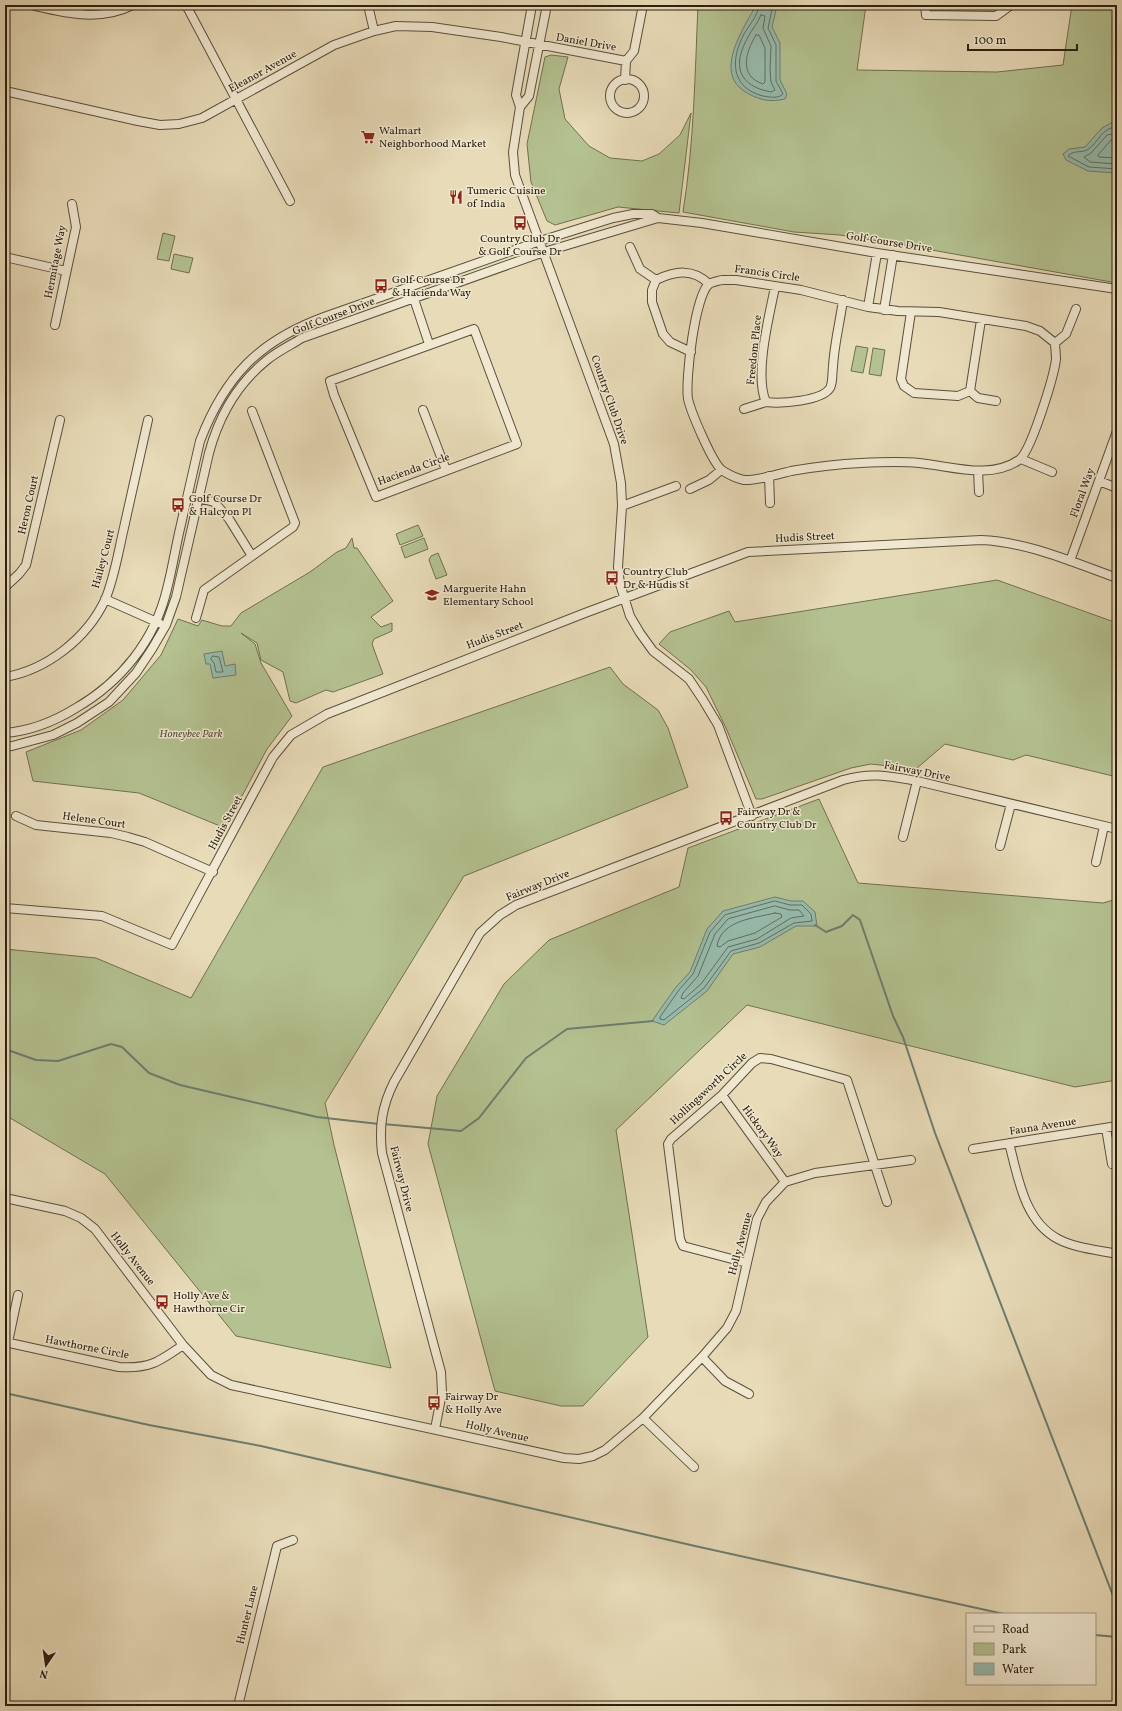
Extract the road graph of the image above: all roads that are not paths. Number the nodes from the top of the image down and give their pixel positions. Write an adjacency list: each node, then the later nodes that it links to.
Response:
1 (31, 5): 2 (street)
2 (133, 5)
3 (186, 5): 15 (street)
4 (368, 5): 10 (street)
5 (532, 5): 11 (street, Country Club Drive)
6 (547, 5): 11 (street, Country Club Drive)
7 (643, 5): 12 (street, Daniel Drive)
8 (925, 5): 9 (street)
9 (1011, 5)
10 (374, 31): 11 (street, Eleanor Avenue); 15 (street, Eleanor Avenue)
11 (532, 44): 12 (street, Daniel Drive); 16 (street, Country Club Drive); 16 (street, Country Club Drive)
12 (626, 61): 13 (street)
13 (624, 80): 13 (street)
14 (5, 91): 15 (street, Eleanor Avenue)
15 (236, 99): 17 (street)
16 (520, 107): 20 (street, Country Club Drive)
17 (290, 201)
18 (72, 204): 26 (street, Hermitage Way)
19 (658, 218): 20 (street, Golf Course Drive); 22 (street, Golf Course Drive); 23 (street, Golf Course Drive)
20 (540, 241): 22 (street, Country Club Drive); 62 (street, Golf Course Drive)
21 (630, 247): 27 (street)
22 (544, 252): 31 (street, Golf Course Drive); 65 (street, Country Club Drive)
23 (877, 252): 24 (street, Golf Course Drive); 33 (street)
24 (893, 255): 30 (street, Golf Course Drive); 35 (street)
25 (5, 257): 26 (street)
26 (66, 271): 38 (street, Hermitage Way)
27 (656, 280): 28 (street); 41 (street)
28 (709, 284): 29 (street, Francis Circle); 41 (street)
29 (775, 287): 32 (street, Francis Circle); 44 (street, Freedom Place)
30 (1117, 289)
31 (414, 299): 40 (street); 63 (street, Golf Course Drive)
32 (843, 300): 33 (street, Francis Circle); 44 (street)
33 (868, 307): 35 (street, Francis Circle)
34 (1076, 309): 39 (street)
35 (884, 310): 36 (street, Francis Circle)
36 (911, 312): 37 (street, Francis Circle); 42 (street)
37 (981, 320): 39 (street, Francis Circle); 42 (street)
38 (56, 325)
39 (1055, 343): 51 (street)
40 (429, 344): 52 (street, Hacienda Circle); 52 (street, Hacienda Circle)
41 (691, 352): 53 (street)
42 (970, 391): 43 (street)
43 (996, 401)
44 (766, 402): 45 (street)
45 (744, 409)
46 (423, 410): 52 (street)
47 (252, 411): 66 (street)
48 (60, 420): 69 (street, Heron Court)
49 (148, 420): 71 (street, Hailey Court)
50 (1117, 431): 57 (street, Floral Way)
51 (1021, 459): 54 (street); 55 (street)
52 (446, 470)
53 (721, 470): 56 (street); 60 (street)
54 (978, 471): 56 (street); 61 (street)
55 (1052, 472)
56 (769, 476): 64 (street)
57 (1099, 481): 59 (street); 67 (street, Floral Way)
58 (676, 486): 65 (street)
59 (1117, 488)
60 (690, 489)
61 (979, 492)
62 (188, 495): 63 (street); 73 (street, Golf Course Drive)
63 (198, 497): 66 (street); 74 (street, Golf Course Drive)
64 (770, 502)
65 (622, 506): 70 (street, Country Club Drive)
66 (252, 556): 72 (street)
67 (1070, 561): 68 (street, Hudis Street); 70 (street, Hudis Street)
68 (1117, 578)
69 (5, 587)
70 (624, 598): 81 (street, Country Club Drive); 87 (street, Hudis Street)
71 (105, 600): 73 (street); 75 (street, Hailey Court)
72 (196, 618)
73 (156, 621): 74 (street); 76 (street, Golf Course Drive)
74 (166, 625): 77 (street, Golf Course Drive)
75 (5, 677)
76 (5, 733)
77 (5, 747)
78 (917, 782): 79 (street, Fairway Drive); 81 (street, Fairway Drive); 84 (street)
79 (1011, 804): 82 (street, Fairway Drive); 85 (street)
80 (16, 816): 87 (street, Helene Court)
81 (752, 816): 108 (street, Fairway Drive)
82 (1104, 826): 83 (street, Fairway Drive); 86 (street)
83 (1117, 828)
84 (903, 837)
85 (1000, 846)
86 (1096, 862)
87 (213, 872): 88 (street, Hudis Street)
88 (5, 908)
89 (722, 1095): 95 (street, Hollingsworth Circle); 97 (street, Hickory Way); 101 (street, Hollingsworth Circle)
90 (1117, 1126): 91 (street, Fauna Avenue)
91 (1106, 1128): 92 (street, Fauna Avenue); 96 (street)
92 (1010, 1143): 93 (street, Fauna Avenue); 100 (street)
93 (973, 1149)
94 (911, 1160): 95 (street, Holly Avenue)
95 (875, 1164): 97 (street, Holly Avenue); 99 (street)
96 (1112, 1164)
97 (785, 1182): 101 (street, Holly Avenue)
98 (5, 1198): 104 (street, Holly Avenue)
99 (887, 1202)
100 (1117, 1254)
101 (747, 1263): 105 (street, Holly Avenue)
102 (18, 1295): 103 (street)
103 (6, 1342): 104 (street, Hawthorne Circle)
104 (184, 1345): 108 (street, Holly Avenue)
105 (702, 1357): 106 (street); 107 (street, Holly Avenue)
106 (749, 1394)
107 (643, 1418): 108 (street, Holly Avenue); 109 (street)
108 (435, 1429)
109 (694, 1467)
110 (293, 1540): 111 (street, Hunter Lane)
111 (238, 1706)

